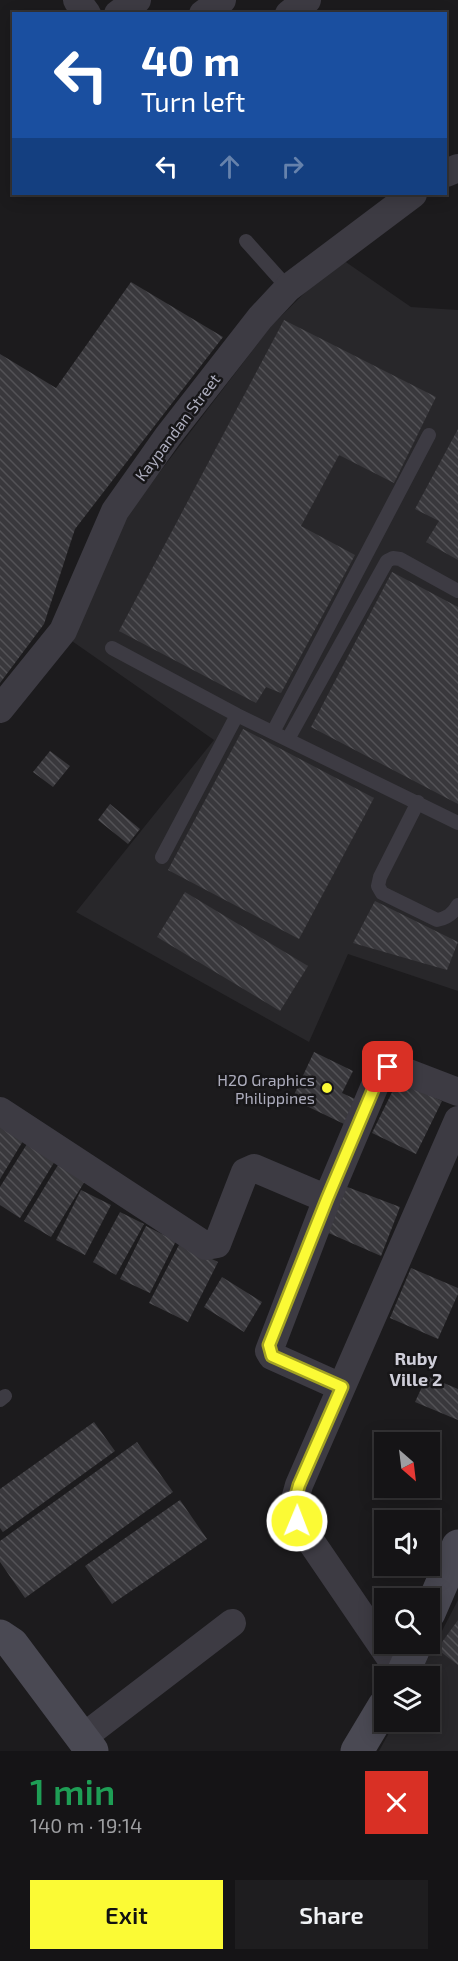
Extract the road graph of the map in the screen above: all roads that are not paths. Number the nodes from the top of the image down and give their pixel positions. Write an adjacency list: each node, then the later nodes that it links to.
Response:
1 (137, 0): 4 (street)
2 (222, 0): 5 (street)
3 (307, 0): 6 (street)
4 (121, 12)
5 (206, 12)
6 (292, 12)
7 (412, 195): 9 (street, Kaypandan Street)
8 (246, 241): 9 (lane)
9 (288, 288): 13 (street, Kaypandan Street)
10 (429, 435): 15 (lane)
11 (458, 591): 16 (lane)
12 (112, 648): 14 (lane)
13 (0, 710)
14 (237, 715): 15 (lane); 19 (lane)
15 (273, 732): 16 (lane)
16 (288, 739): 17 (lane)
17 (417, 801): 18 (lane); 20 (lane)
18 (458, 823)
19 (162, 858)
20 (458, 905)
21 (458, 1092): 24 (street)
22 (0, 1111): 24 (street)
23 (458, 1120): 25 (street)
24 (327, 1199): 25 (street)
25 (342, 1387): 30 (street)
26 (458, 1546): 27 (street)
27 (440, 1588)
28 (232, 1623): 32 (street)
29 (0, 1636): 32 (street)
30 (395, 1666)
31 (374, 1723): 33 (street)
32 (87, 1744)
33 (357, 1751)

